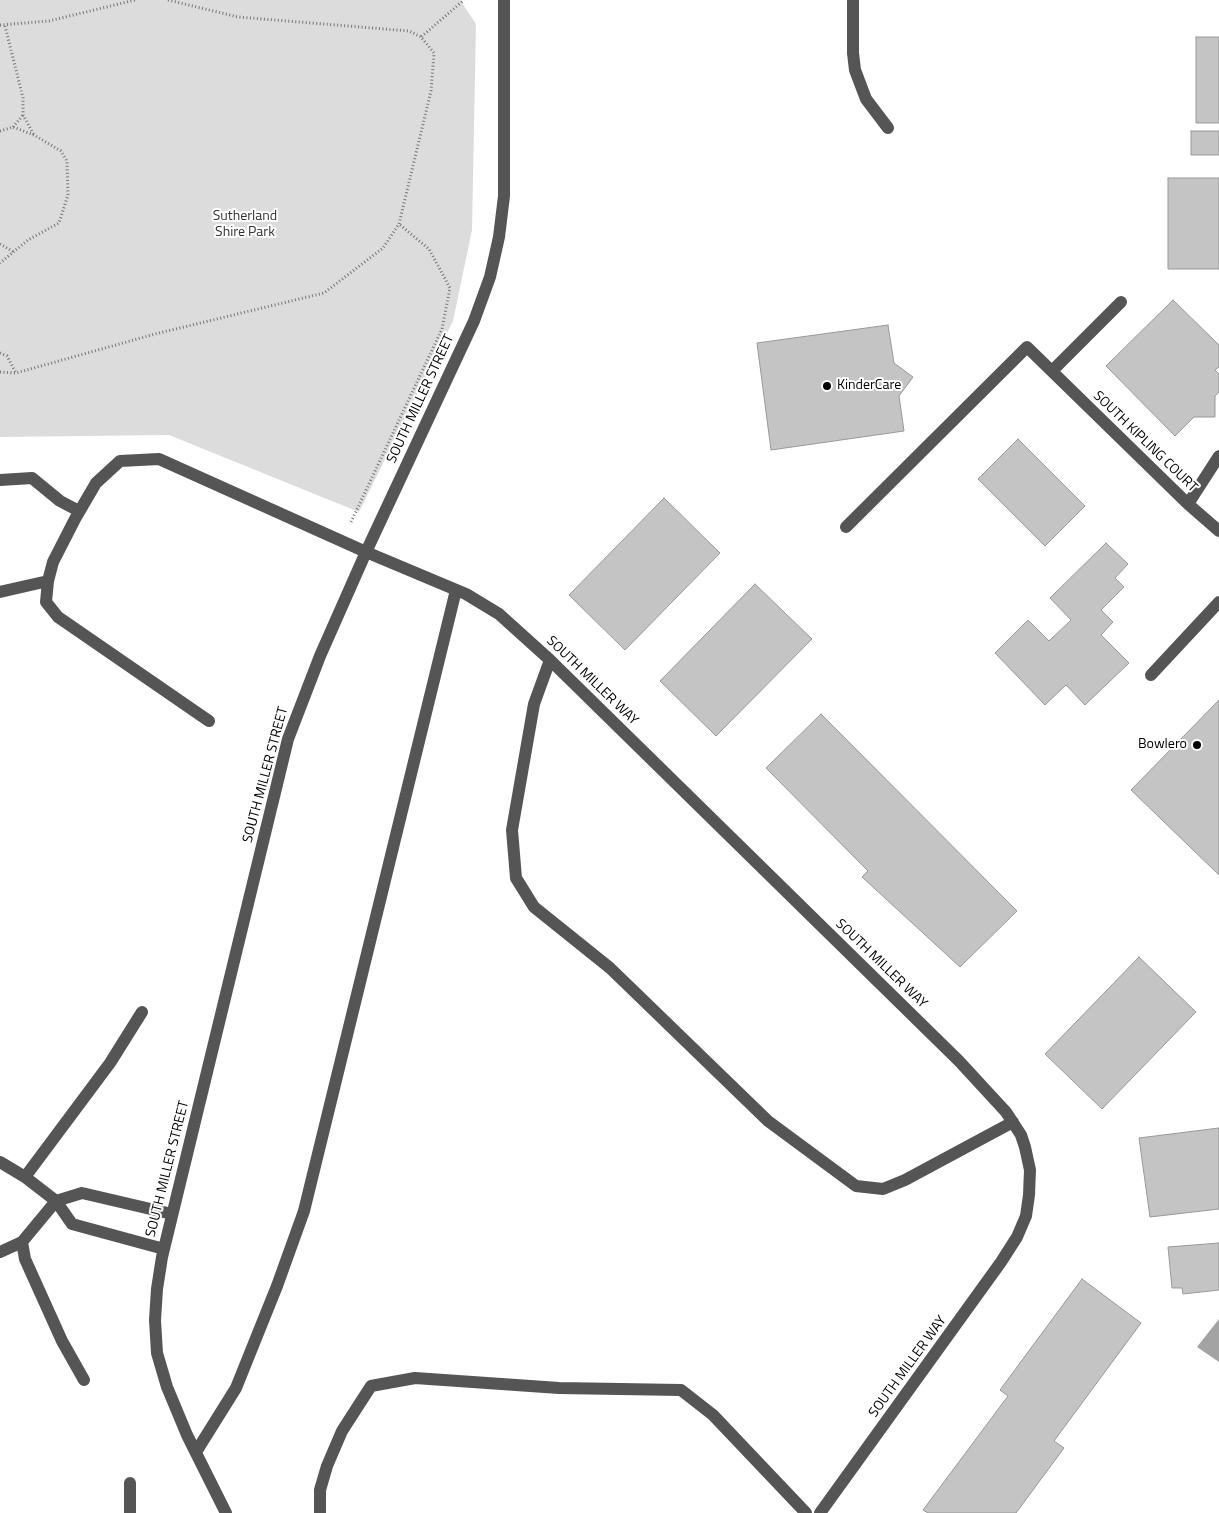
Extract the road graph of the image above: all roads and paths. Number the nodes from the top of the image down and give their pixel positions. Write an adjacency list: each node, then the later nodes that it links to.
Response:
1 (135, 0): 7 (path)
2 (168, 0): 8 (path)
3 (464, 0): 8 (path)
4 (504, 0): 30 (street, SOUTH MILLER STREET)
5 (853, 0): 11 (street)
6 (0, 25): 7 (path)
7 (5, 26): 9 (path)
8 (421, 37): 14 (path)
9 (23, 115): 10 (path); 13 (path)
10 (13, 127): 12 (path); 13 (path)
11 (888, 128)
12 (0, 131)
13 (34, 135): 16 (path)
14 (399, 224): 22 (path); 26 (path)
15 (0, 244): 16 (path)
16 (14, 252): 17 (path)
17 (0, 263)
18 (1121, 302): 21 (street)
19 (0, 353): 22 (path)
20 (0, 372): 22 (path)
21 (1052, 372): 25 (street, SOUTH KIPLING COURT); 28 (street, SOUTH KIPLING COURT)
22 (16, 374)
23 (1219, 456): 25 (street)
24 (0, 480): 27 (street)
25 (1188, 504): 29 (street, SOUTH KIPLING COURT)
26 (356, 509)
27 (79, 511): 30 (street, SOUTH MILLER WAY); 31 (street, SOUTH MILLER WAY)
28 (846, 527)
29 (1219, 531)
30 (366, 552): 32 (street, SOUTH MILLER WAY); 43 (street, SOUTH MILLER STREET)
31 (48, 581): 33 (street); 37 (street, SOUTH MILLER WAY)
32 (456, 590): 35 (street, SOUTH MILLER WAY); 48 (street)
33 (0, 592)
34 (1219, 602): 36 (street)
35 (550, 660): 39 (street, SOUTH MILLER WAY); 39 (street)
36 (1151, 675)
37 (209, 721)
38 (142, 1012): 41 (street)
39 (1013, 1122): 54 (street, SOUTH MILLER WAY)
40 (0, 1162): 41 (street)
41 (25, 1178): 42 (street)
42 (56, 1202): 43 (street); 44 (street); 45 (street)
43 (172, 1214): 45 (street, SOUTH MILLER STREET)
44 (22, 1242): 46 (street); 47 (street)
45 (164, 1249): 48 (street, SOUTH MILLER STREET)
46 (0, 1252)
47 (84, 1380)
48 (196, 1452): 51 (street, SOUTH MILLER STREET)
49 (130, 1483): 50 (street)
50 (130, 1513)
51 (226, 1513)
52 (320, 1513): 53 (street)
53 (806, 1513)
54 (820, 1513)

